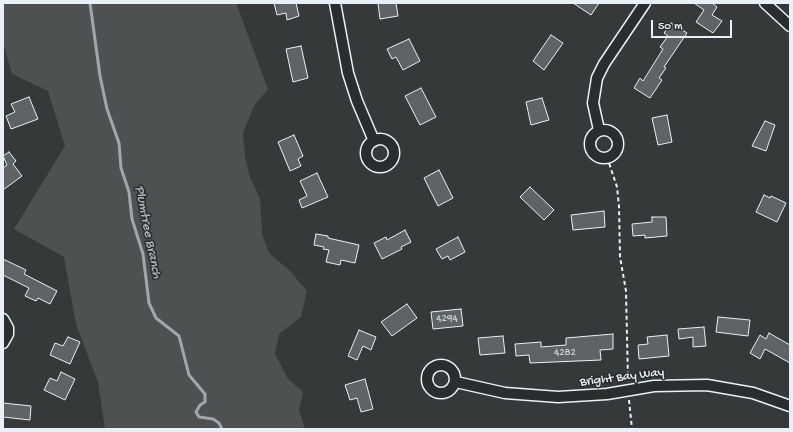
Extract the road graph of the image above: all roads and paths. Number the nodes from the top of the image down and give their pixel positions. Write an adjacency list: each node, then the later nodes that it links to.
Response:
1 (335, 3): 6 (street)
2 (645, 3): 5 (street)
3 (765, 3): 4 (street)
4 (790, 26)
5 (599, 130): 7 (street); 7 (street)
6 (374, 141)
7 (607, 157): 11 (path)
8 (3, 319): 9 (street)
9 (3, 343)
10 (456, 382): 11 (street, Bright Bay Way)
11 (628, 390): 12 (street, Bright Bay Way); 13 (path)
12 (790, 406)
13 (632, 429)

